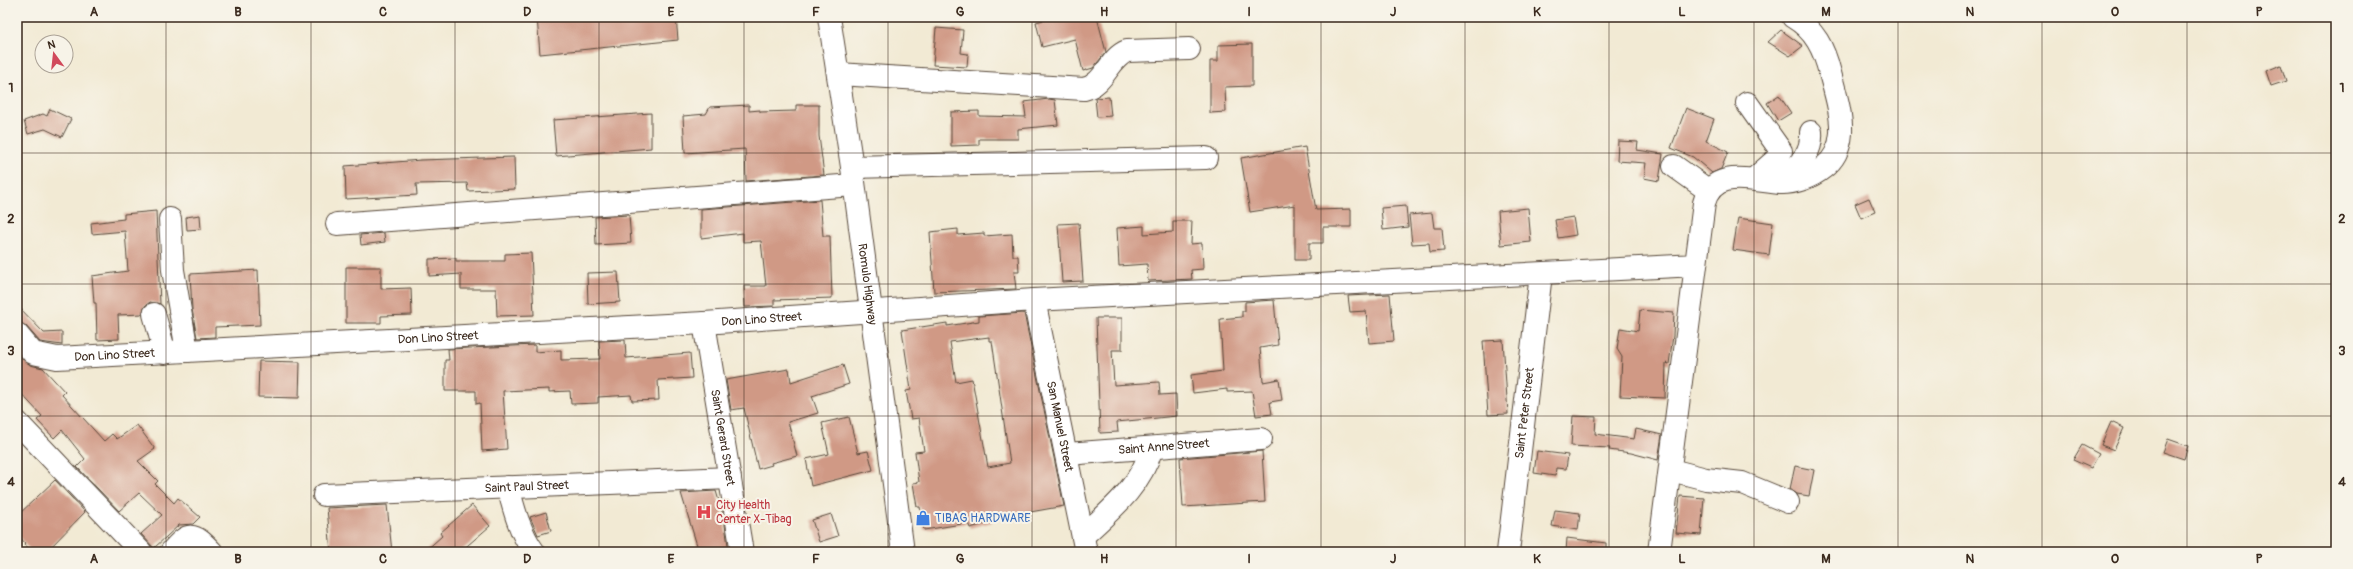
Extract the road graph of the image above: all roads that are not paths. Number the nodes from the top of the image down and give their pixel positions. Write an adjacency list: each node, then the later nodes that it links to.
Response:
1 (829, 17): 4 (main road, Romulo Highway)
2 (1793, 17): 11 (main road)
3 (1189, 50): 4 (main road)
4 (838, 74): 9 (main road, Romulo Highway)
5 (1747, 103): 10 (main road)
6 (1811, 132): 11 (main road)
7 (1206, 158): 9 (main road)
8 (1674, 166): 12 (main road)
9 (853, 176): 14 (main road); 18 (main road, Romulo Highway)
10 (1754, 179): 11 (main road); 12 (main road)
11 (1781, 183)
12 (1709, 191): 15 (main road)
13 (170, 219): 22 (main road)
14 (337, 224)
15 (1696, 265): 16 (main road, Don Lino Street); 27 (main road)
16 (1541, 274): 17 (main road, Don Lino Street); 39 (main road, Saint Peter Street)
17 (1034, 300): 18 (main road, Don Lino Street); 26 (main road, San Manuel Street)
18 (869, 310): 20 (main road, Don Lino Street); 38 (main road, Romulo Highway)
19 (154, 314): 22 (main road)
20 (704, 323): 22 (main road, Don Lino Street); 28 (main road, Saint Gerard Street)
21 (17, 334): 22 (main road, Don Lino Street)
22 (176, 352)
23 (17, 422): 33 (main road)
24 (1261, 439): 25 (main road, Saint Anne Street)
25 (1152, 448): 26 (main road, Saint Anne Street); 32 (main road)
26 (1067, 454): 32 (main road, San Manuel Street)
27 (1671, 470): 31 (main road); 40 (main road)
28 (730, 478): 29 (main road, Saint Paul Street); 37 (main road, Saint Gerard Street)
29 (508, 487): 30 (main road, Saint Paul Street); 36 (main road)
30 (324, 495)
31 (1788, 502)
32 (1084, 544)
33 (141, 552)
34 (171, 552): 35 (main road)
35 (212, 552)
36 (534, 552)
37 (742, 552)
38 (903, 552)
39 (1508, 552)
40 (1659, 552)

